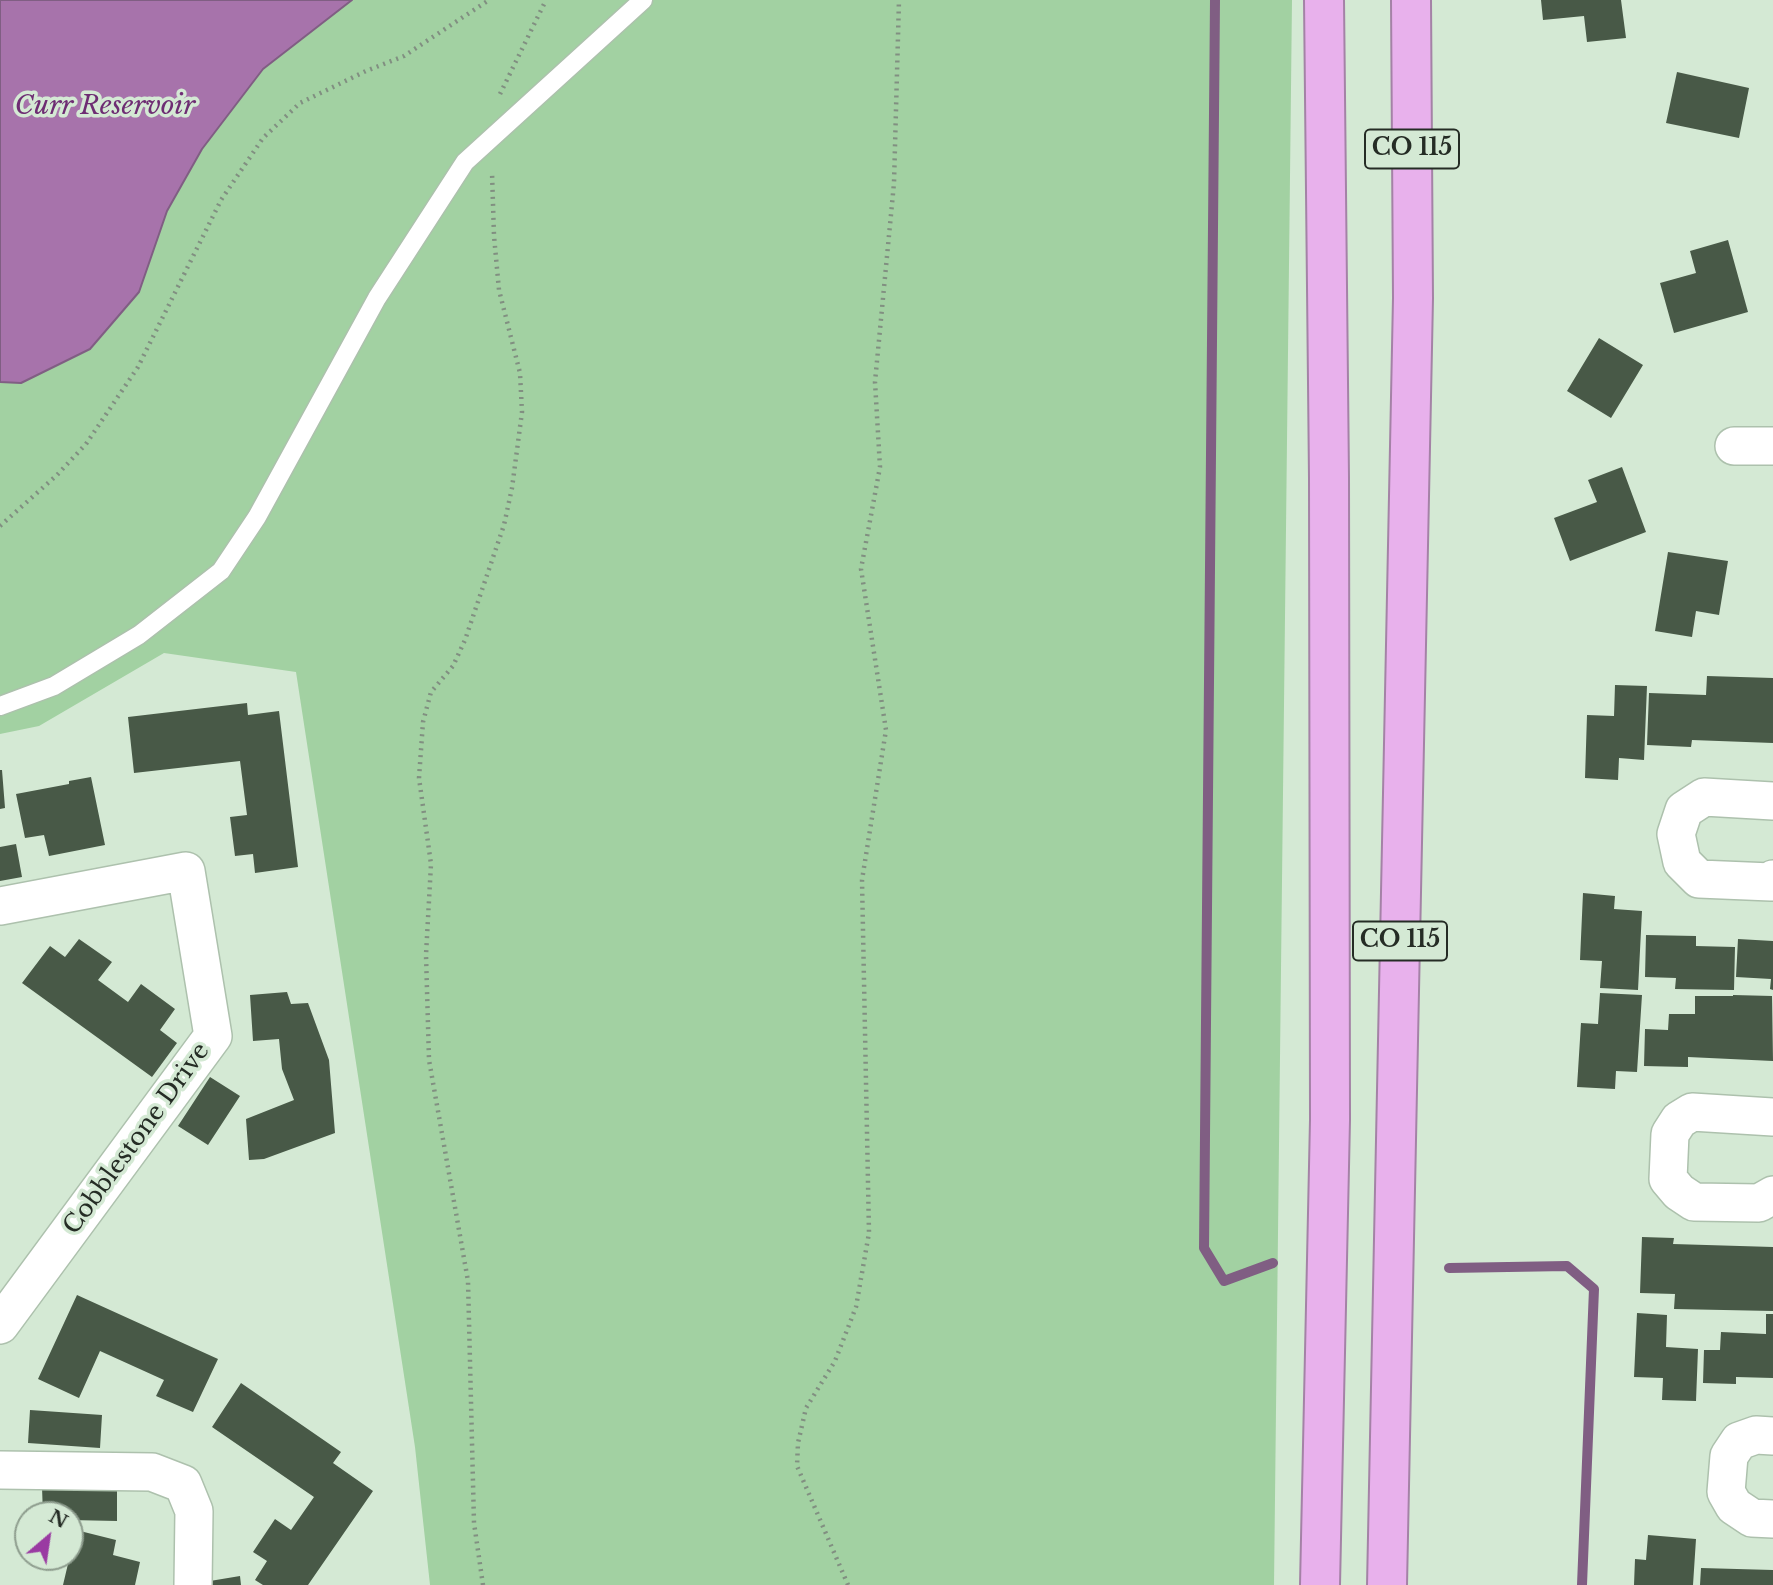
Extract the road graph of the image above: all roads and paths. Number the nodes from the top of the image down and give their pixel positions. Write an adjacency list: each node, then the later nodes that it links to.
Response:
1 (489, 0): 10 (path)
2 (546, 0): 7 (path)
3 (643, 0): 7 (lane)
4 (899, 0): 23 (path)
5 (1324, 0): 24 (highway, CO 115)
6 (1411, 0): 25 (highway, CO 115)
7 (492, 136): 11 (lane); 22 (path)
8 (1734, 446): 9 (street)
9 (1773, 446)
10 (0, 526)
11 (0, 705)
12 (1773, 802): 13 (street)
13 (1773, 879)
14 (0, 906): 17 (street, Cobblestone Drive)
15 (1773, 1117): 16 (street)
16 (1773, 1195)
17 (0, 1325)
18 (1773, 1436): 20 (street)
19 (0, 1470): 21 (street)
20 (1773, 1519)
21 (193, 1585)
22 (483, 1585)
23 (848, 1585)
24 (1320, 1585)
25 (1387, 1585)

